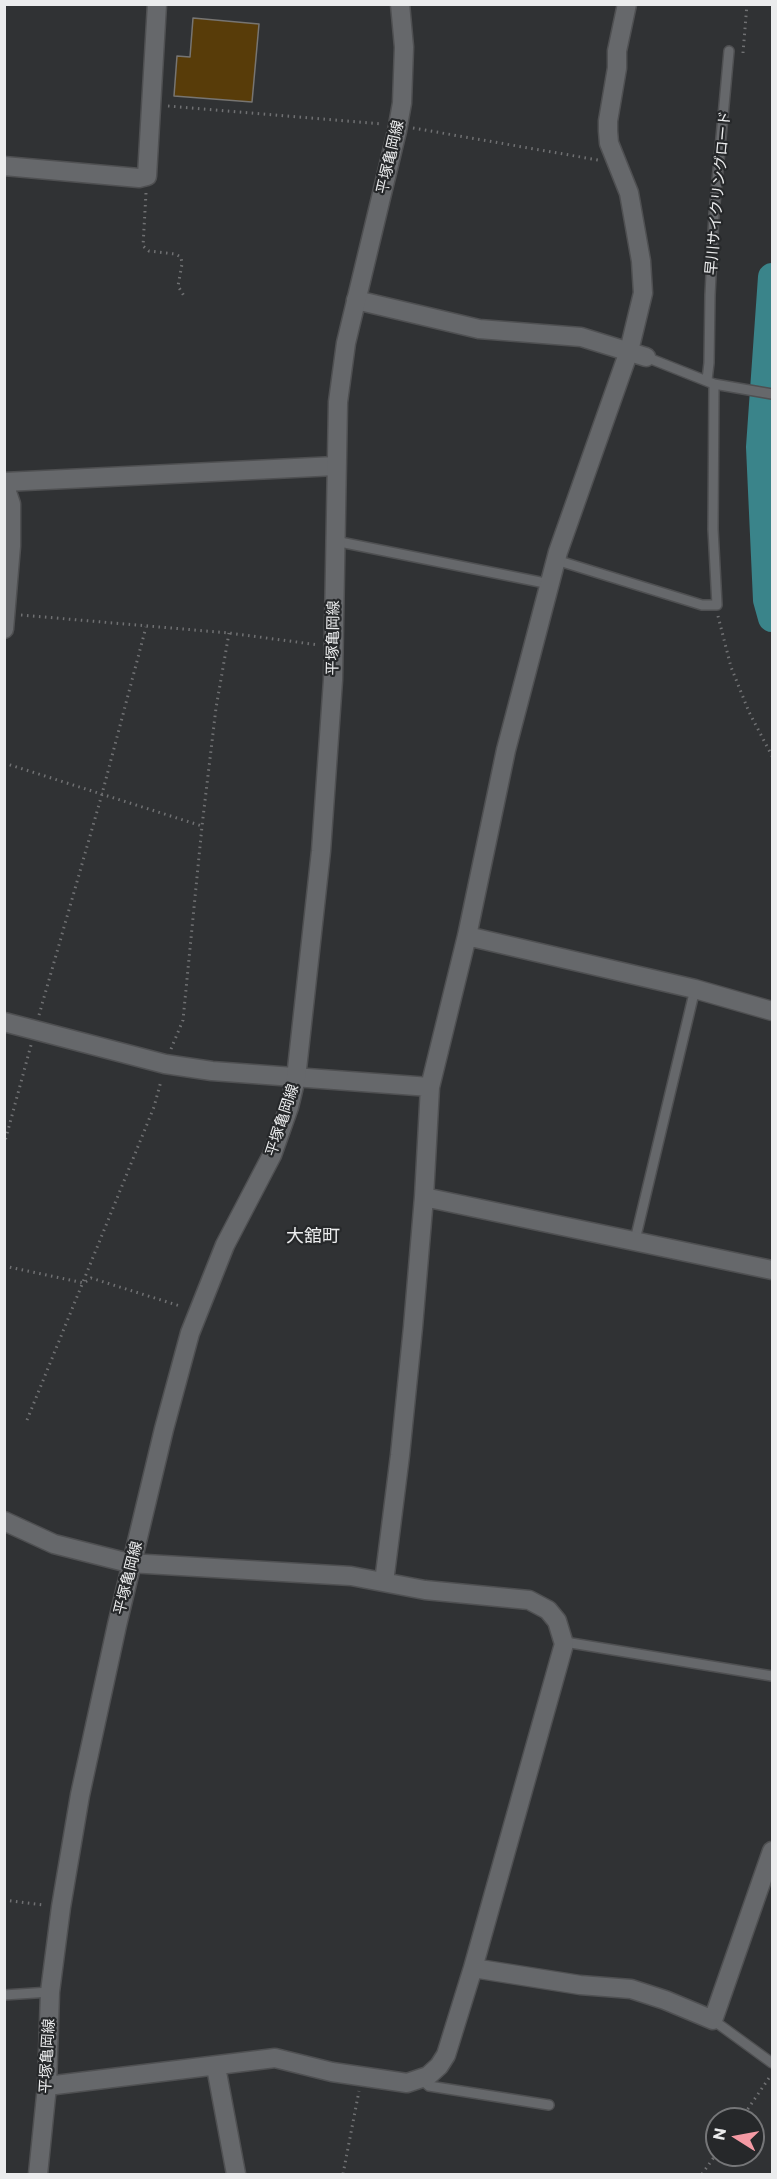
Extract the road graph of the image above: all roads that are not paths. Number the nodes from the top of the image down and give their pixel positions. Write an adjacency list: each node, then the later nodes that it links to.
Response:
1 (157, 4): 5 (street)
2 (400, 4): 6 (street, 平塚亀岡線)
3 (627, 4): 7 (street)
4 (729, 51): 8 (lane)
5 (4, 166)
6 (356, 300): 7 (street); 10 (street, 平塚亀岡線)
7 (638, 354): 8 (lane); 13 (street)
8 (714, 383): 9 (lane); 13 (lane)
9 (772, 394)
10 (336, 466): 11 (street); 12 (street, 平塚亀岡線)
11 (4, 482): 15 (street)
12 (335, 541): 14 (lane); 21 (street, 平塚亀岡線)
13 (556, 560): 14 (street)
14 (550, 584): 17 (street)
15 (5, 613): 16 (street)
16 (4, 628)
17 (467, 936): 18 (street); 22 (street)
18 (695, 989): 19 (street); 24 (lane)
19 (772, 1011)
20 (4, 1022): 21 (street)
21 (296, 1078): 22 (street); 27 (street, 平塚亀岡線)
22 (430, 1087): 23 (street)
23 (424, 1197): 24 (street); 28 (street)
24 (635, 1240): 25 (street)
25 (772, 1270)
26 (4, 1521): 27 (street)
27 (132, 1563): 28 (street); 33 (street, 平塚亀岡線)
28 (384, 1582): 29 (street)
29 (564, 1644): 30 (lane); 32 (street)
30 (772, 1676)
31 (772, 1851): 35 (street)
32 (473, 1968): 35 (street); 38 (street)
33 (50, 1992): 34 (lane); 39 (street, 平塚亀岡線)
34 (4, 1995)
35 (713, 2020): 36 (lane)
36 (772, 2063)
37 (216, 2067): 38 (street); 39 (street); 42 (street)
38 (421, 2079): 40 (lane)
39 (46, 2086): 41 (street, 平塚亀岡線)
40 (549, 2105)
41 (38, 2175)
42 (236, 2175)

